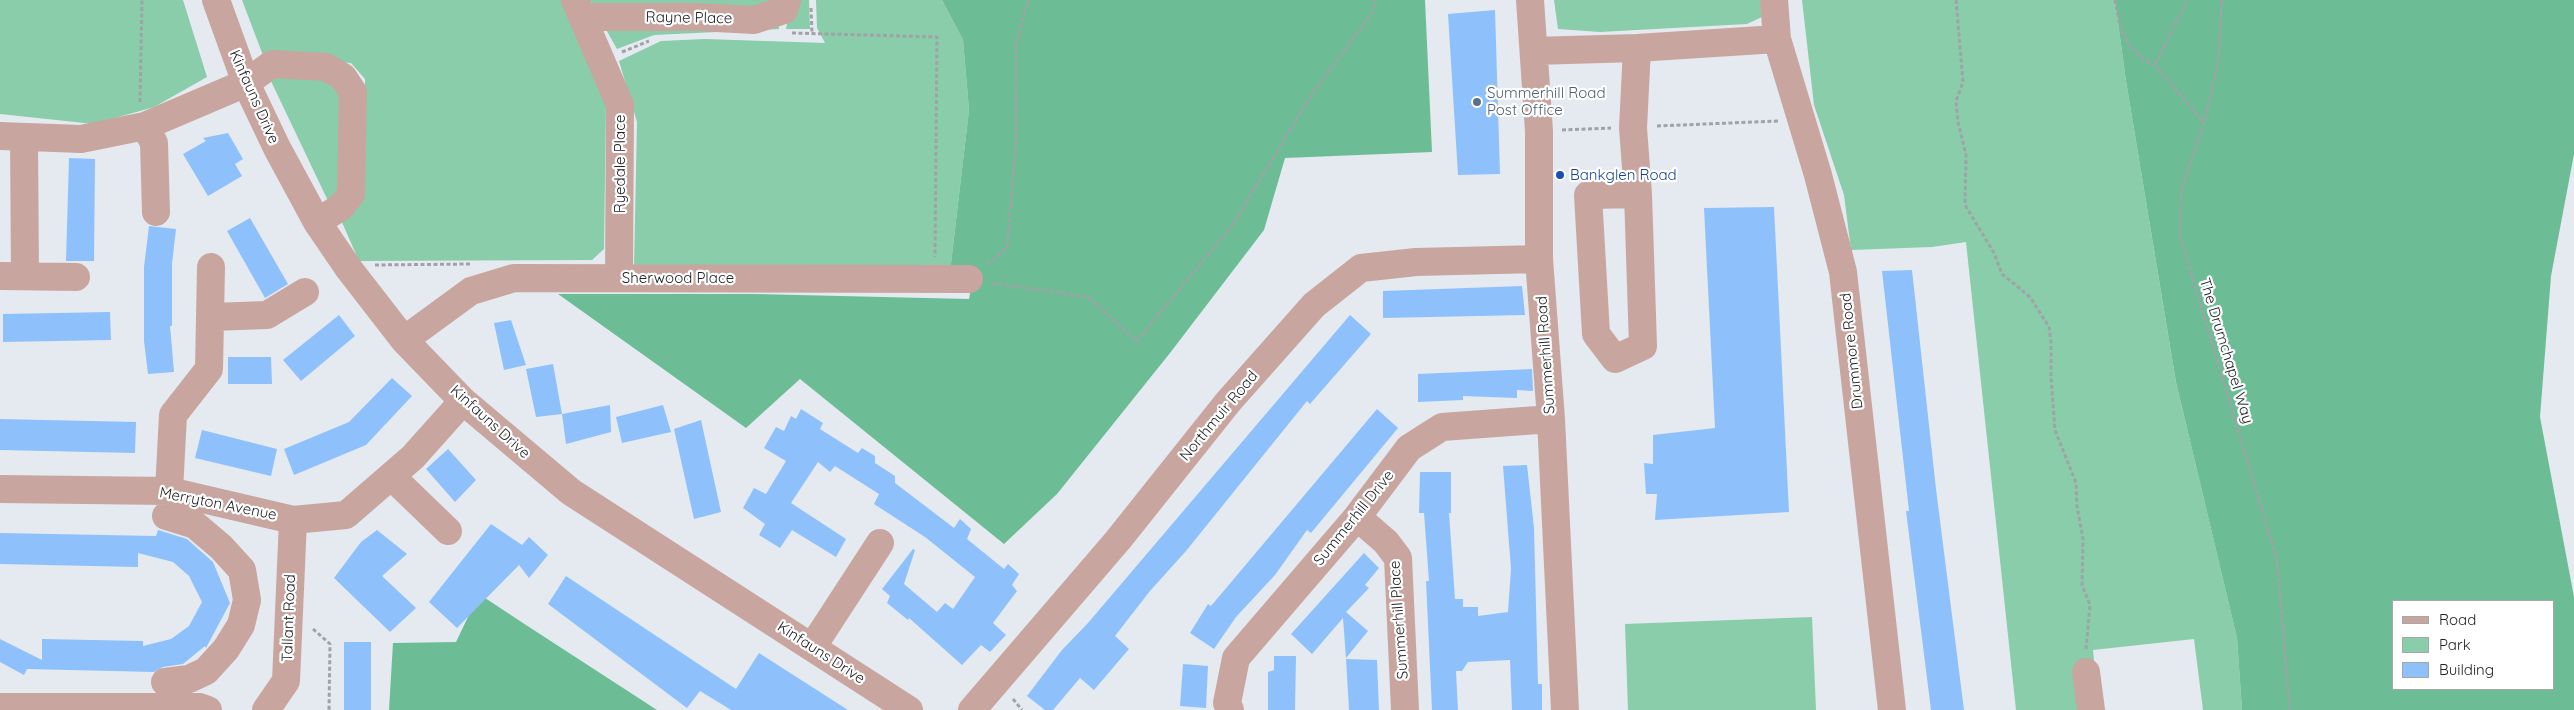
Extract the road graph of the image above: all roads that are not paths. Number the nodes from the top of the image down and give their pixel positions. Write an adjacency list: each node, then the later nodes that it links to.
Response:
1 (216, 0): 9 (street, Kinfauns Drive)
2 (787, 0): 5 (street, Rayne Place)
3 (1530, 0): 8 (street, Summerhill Road)
4 (1774, 0): 6 (street, Drummore Road)
5 (578, 8): 19 (street, Ryedale Place)
6 (1777, 39): 7 (street); 47 (street, Drummore Road)
7 (1637, 48): 8 (street); 12 (street)
8 (1534, 51): 15 (street, Summerhill Road)
9 (246, 83): 10 (street); 14 (street, Kinfauns Drive); 14 (street)
10 (142, 127): 11 (street); 13 (street)
11 (12, 137): 17 (street)
12 (1638, 194): 12 (street)
13 (156, 212)
14 (318, 222): 23 (street, Kinfauns Drive)
15 (1539, 259): 25 (street, Summerhill Road); 43 (street, Northmuir Road)
16 (211, 267): 22 (street)
17 (12, 276): 18 (street)
18 (76, 277)
19 (619, 278): 20 (street, Sherwood Place); 23 (street, Sherwood Place)
20 (969, 279)
21 (305, 292): 22 (street)
22 (212, 317): 29 (street)
23 (415, 332): 24 (street, Kinfauns Drive)
24 (464, 401): 26 (street, Merryton Avenue); 35 (street, Kinfauns Drive)
25 (1550, 419): 30 (street, Summerhill Drive); 46 (street, Summerhill Road)
26 (391, 476): 31 (street, Merryton Avenue); 33 (street)
27 (0, 489): 29 (street, Merryton Avenue)
28 (205, 499): 29 (street, Merryton Avenue); 31 (street, Merryton Avenue); 32 (street)
29 (168, 504): 32 (street)
30 (1356, 517): 44 (street, Summerhill Drive); 45 (street, Summerhill Place)
31 (293, 520): 41 (street, Tallant Road)
32 (196, 525): 37 (street)
33 (447, 530)
34 (880, 543): 35 (street)
35 (813, 646): 42 (street, Kinfauns Drive)
36 (2086, 672): 48 (street)
37 (197, 675): 38 (street); 40 (street)
38 (165, 682)
39 (0, 707): 40 (street)
40 (204, 708)
41 (266, 710)
42 (909, 710)
43 (972, 710)
44 (1230, 710)
45 (1405, 710)
46 (1565, 710)
47 (1892, 710)
48 (2091, 710)

